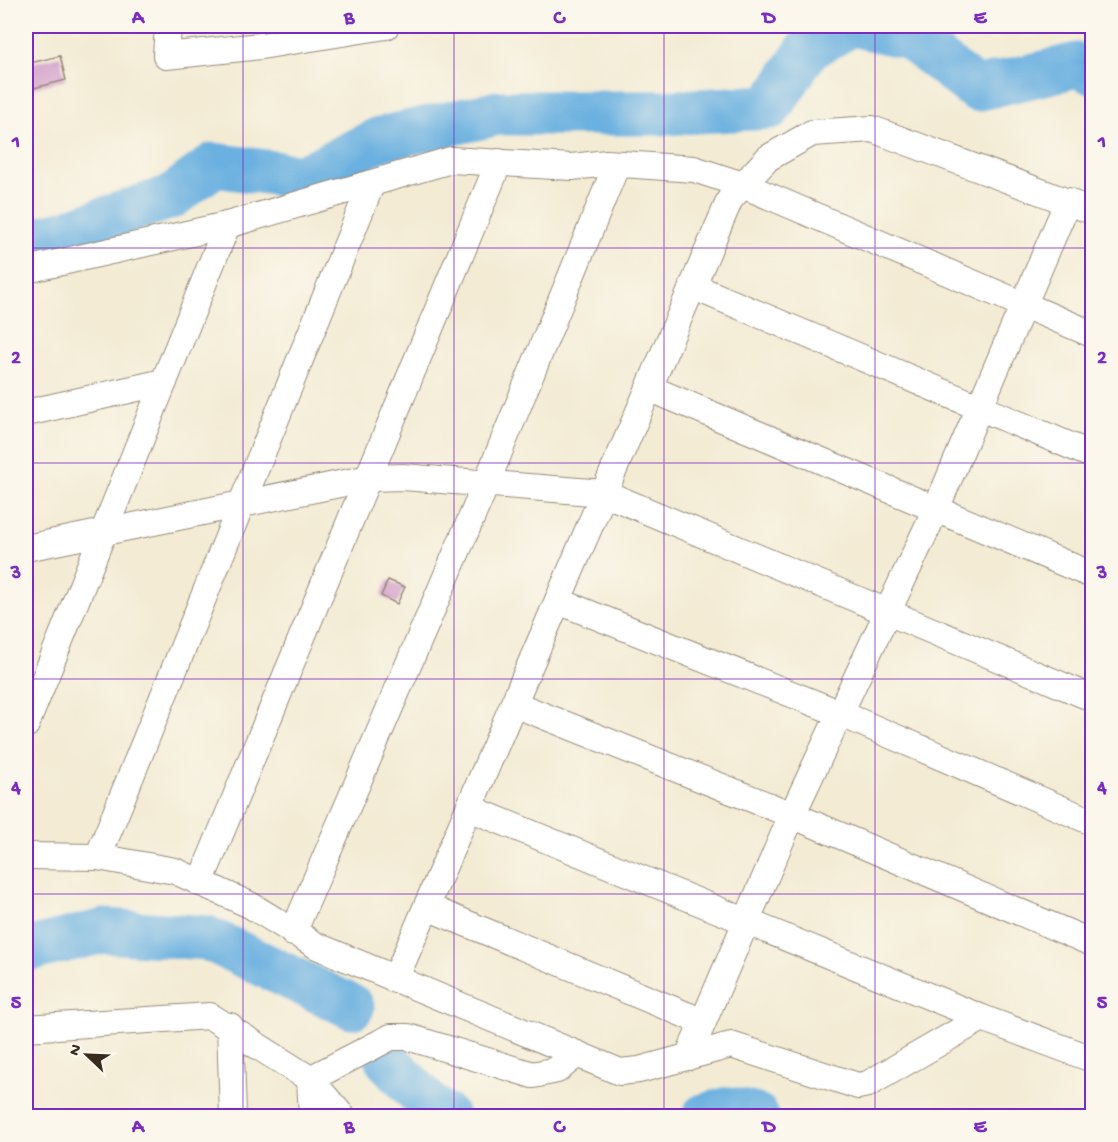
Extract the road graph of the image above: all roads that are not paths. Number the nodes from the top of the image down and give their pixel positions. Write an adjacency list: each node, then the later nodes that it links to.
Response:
1 (168, 26): 4 (street)
2 (386, 26): 3 (street)
3 (356, 28): 4 (street)
4 (262, 36)
5 (499, 162): 6 (street); 7 (street); 21 (street)
6 (617, 164): 8 (street); 22 (street)
7 (371, 185): 11 (street); 24 (street)
8 (743, 185): 9 (street); 13 (street); 14 (street)
9 (1068, 201): 10 (street); 14 (street)
10 (1092, 211)
11 (227, 225): 12 (street); 16 (street)
12 (26, 270)
13 (692, 286): 17 (street); 18 (street)
14 (1023, 304): 15 (street); 18 (street)
15 (1092, 334)
16 (164, 382): 19 (street); 26 (street)
17 (649, 388): 23 (street); 25 (street)
18 (980, 407): 20 (street); 25 (street)
19 (26, 412)
20 (1092, 455)
21 (369, 478): 22 (street); 24 (street); 41 (street)
22 (486, 484): 23 (street); 44 (street)
23 (604, 493): 29 (street); 30 (street)
24 (240, 506): 26 (street); 40 (street)
25 (936, 509): 28 (street); 30 (street)
26 (104, 531): 27 (street); 31 (street)
27 (26, 548)
28 (1092, 575)
29 (558, 601): 33 (street); 34 (street)
30 (887, 612): 32 (street); 34 (street)
31 (34, 681): 35 (street)
32 (1092, 698)
33 (514, 704): 36 (street); 37 (street)
34 (839, 713): 37 (street); 38 (street)
35 (26, 725)
36 (469, 808): 42 (street); 43 (street)
37 (792, 815): 43 (street); 45 (street)
38 (1092, 822)
39 (26, 856): 40 (street)
40 (98, 857): 41 (street)
41 (200, 883): 44 (street)
42 (427, 907): 46 (street); 48 (street)
43 (745, 922): 47 (street); 48 (street)
44 (293, 933): 46 (street)
45 (1092, 943)
46 (395, 980): 51 (street)
47 (982, 1018): 52 (street); 53 (street)
48 (703, 1022): 52 (street)
49 (230, 1026): 50 (street); 54 (street); 55 (street)
50 (26, 1028)
51 (577, 1054): 52 (street); 54 (street)
52 (688, 1057)
53 (1092, 1059)
54 (310, 1078): 56 (street); 57 (street)
55 (233, 1116)
56 (312, 1116)
57 (342, 1116)

